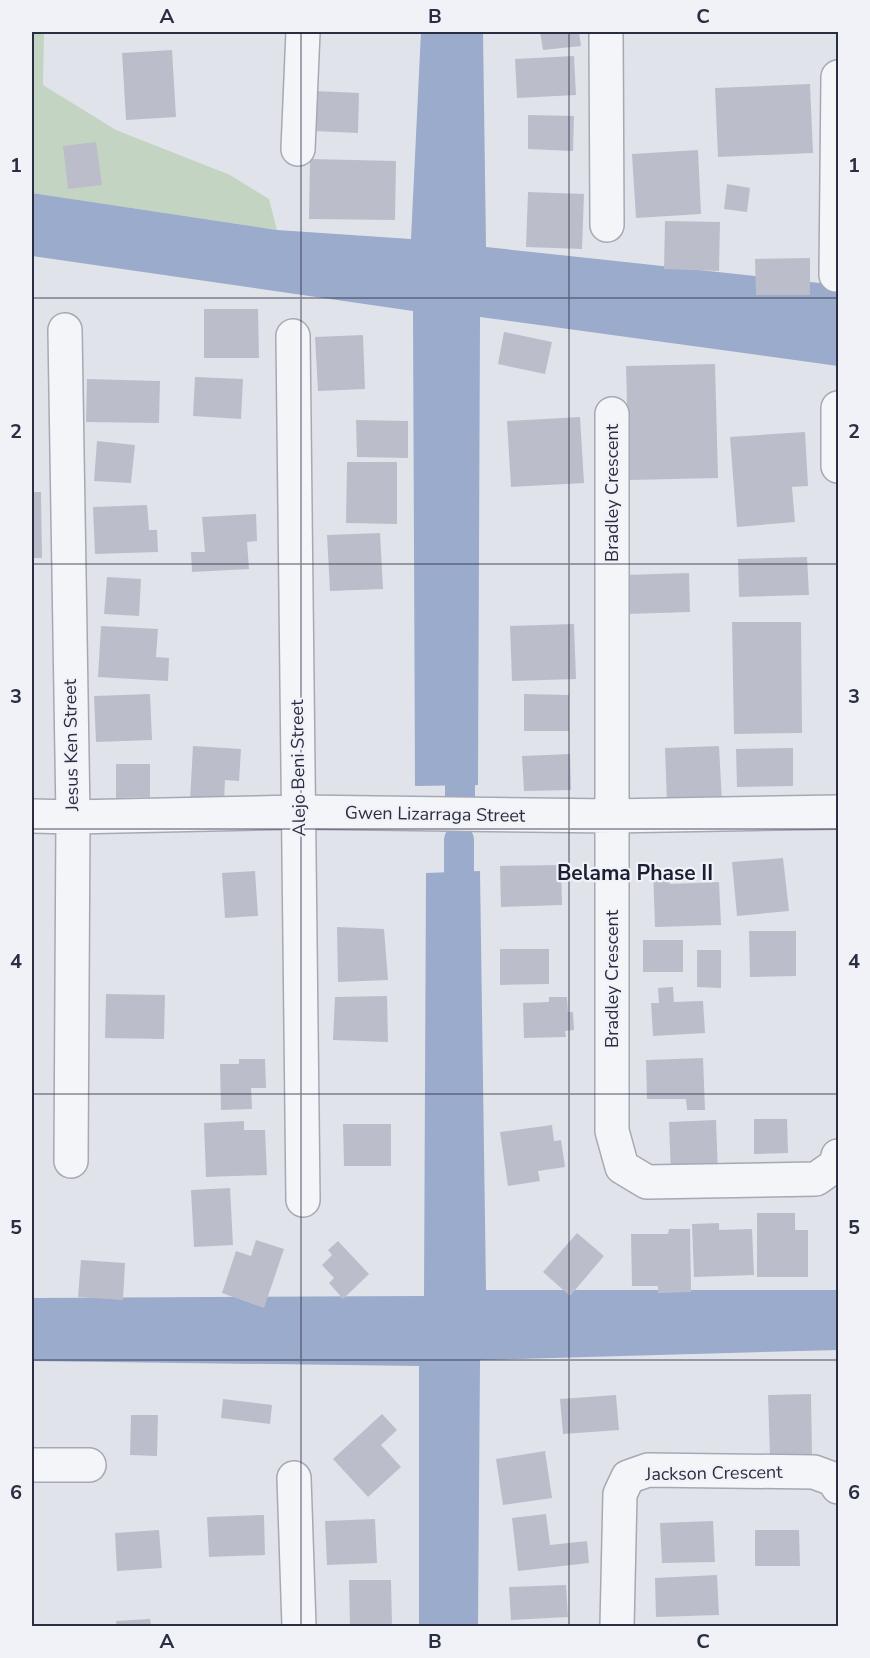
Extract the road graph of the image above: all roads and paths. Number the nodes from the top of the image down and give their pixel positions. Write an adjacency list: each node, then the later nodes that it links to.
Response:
1 (303, 32): 4 (street)
2 (606, 32): 5 (street)
3 (838, 77): 6 (street)
4 (298, 149)
5 (607, 225)
6 (836, 275)
7 (65, 330): 16 (street, Jesus Ken Street)
8 (293, 336): 12 (street, Alejo Beni Street)
9 (838, 408): 11 (street)
10 (612, 414): 15 (street, Bradley Crescent)
11 (838, 466)
12 (298, 812): 15 (street, Gwen Lizarraga Street); 16 (street, Gwen Lizarraga Street); 19 (street, Alejo Beni Street)
13 (838, 812): 15 (street, Gwen Lizarraga Street)
14 (32, 816): 16 (street, Gwen Lizarraga Street)
15 (612, 816): 17 (street, Bradley Crescent)
16 (73, 817): 18 (street, Jesus Ken Street)
17 (838, 1156)
18 (71, 1161)
19 (303, 1200)
20 (32, 1465): 21 (street)
21 (89, 1465)
22 (294, 1478): 24 (street)
23 (838, 1487): 25 (street, Jackson Crescent)
24 (299, 1626)
25 (617, 1626)

